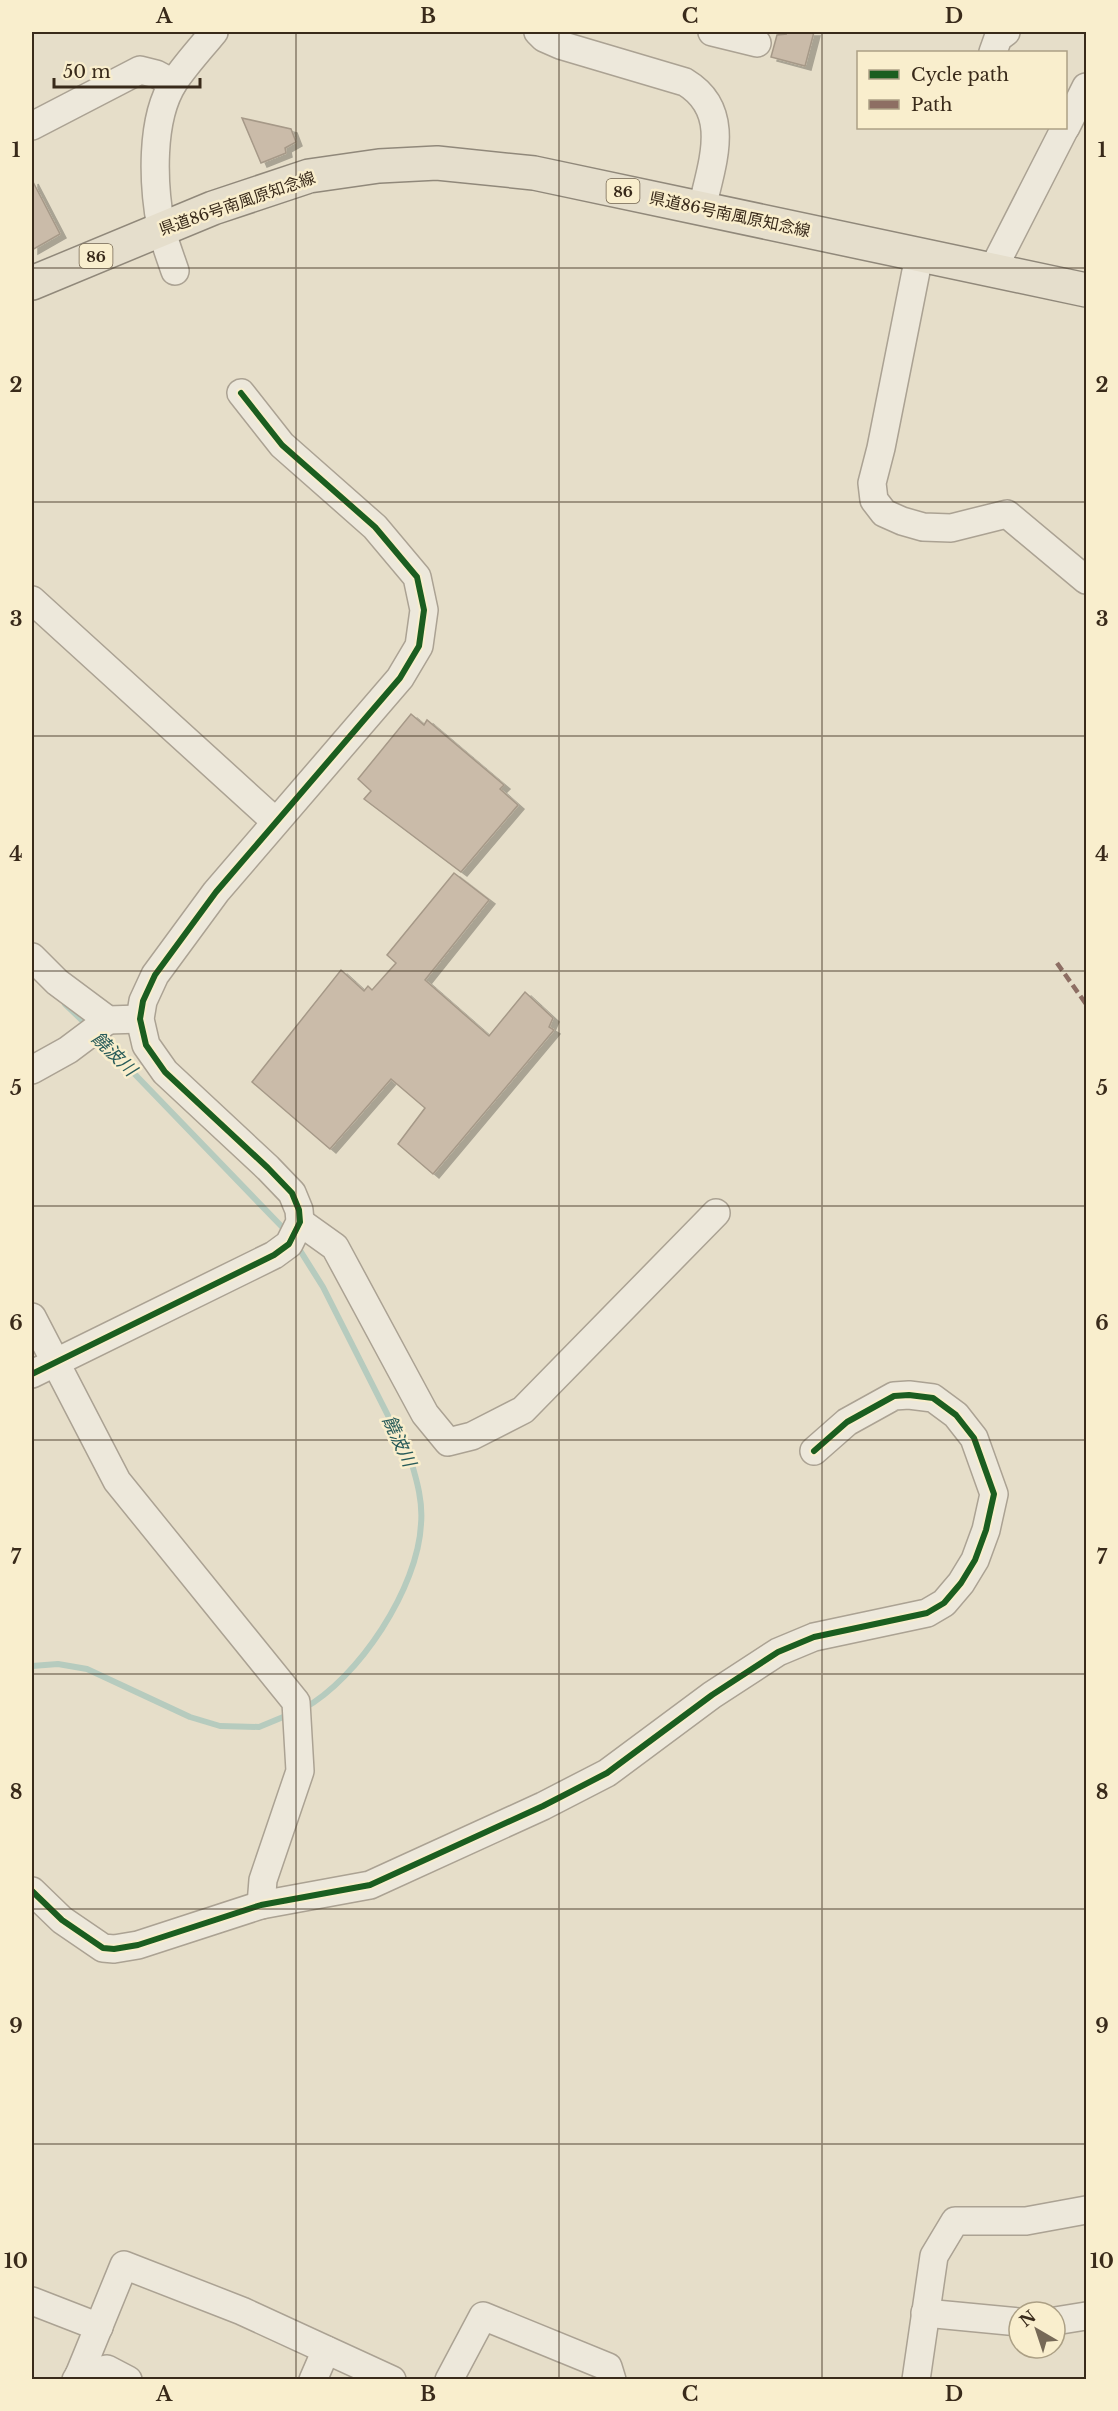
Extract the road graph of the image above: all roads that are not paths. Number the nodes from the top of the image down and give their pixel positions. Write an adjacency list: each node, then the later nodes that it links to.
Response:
1 (214, 32): 7 (street)
2 (538, 32): 12 (street)
3 (712, 32): 5 (street)
4 (1006, 32): 6 (street)
5 (757, 43)
6 (993, 51)
7 (173, 83): 10 (street); 13 (street)
8 (1086, 87): 9 (street)
9 (1067, 123)
10 (32, 126)
11 (1064, 129): 16 (street)
12 (702, 208): 13 (main road, 県道86号南風原知念線 / 86); 14 (main road, 県道86号南風原知念線 / 86)
13 (161, 228): 15 (street); 17 (main road, 県道86号南風原知念線 / 86)
14 (920, 256): 16 (main road, 県道86号南風原知念線 / 86); 20 (street)
15 (175, 271)
16 (992, 271): 18 (main road, 県道86号南風原知念線 / 86)
17 (32, 283)
18 (1086, 290)
19 (241, 393): 22 (street)
20 (1086, 580)
21 (32, 600): 22 (street)
22 (276, 821): 24 (street)
23 (32, 957): 25 (street)
24 (140, 1019): 25 (street); 28 (street)
25 (101, 1023): 26 (street)
26 (32, 1070)
27 (716, 1213): 28 (street)
28 (300, 1222): 30 (street)
29 (32, 1317): 30 (street)
30 (42, 1368): 33 (street)
31 (814, 1451): 33 (street)
32 (32, 1891): 33 (street)
33 (261, 1905)
34 (1086, 2210): 36 (street)
35 (32, 2301): 40 (street)
36 (925, 2313): 39 (street); 48 (street)
37 (1086, 2316): 38 (street)
38 (1067, 2319)
39 (1007, 2321)
40 (99, 2327): 41 (street); 42 (street)
41 (326, 2350): 44 (street); 45 (street)
42 (77, 2377): 43 (street)
43 (128, 2379)
44 (313, 2379)
45 (392, 2379)
46 (449, 2379): 47 (street)
47 (612, 2379)
48 (916, 2379)

